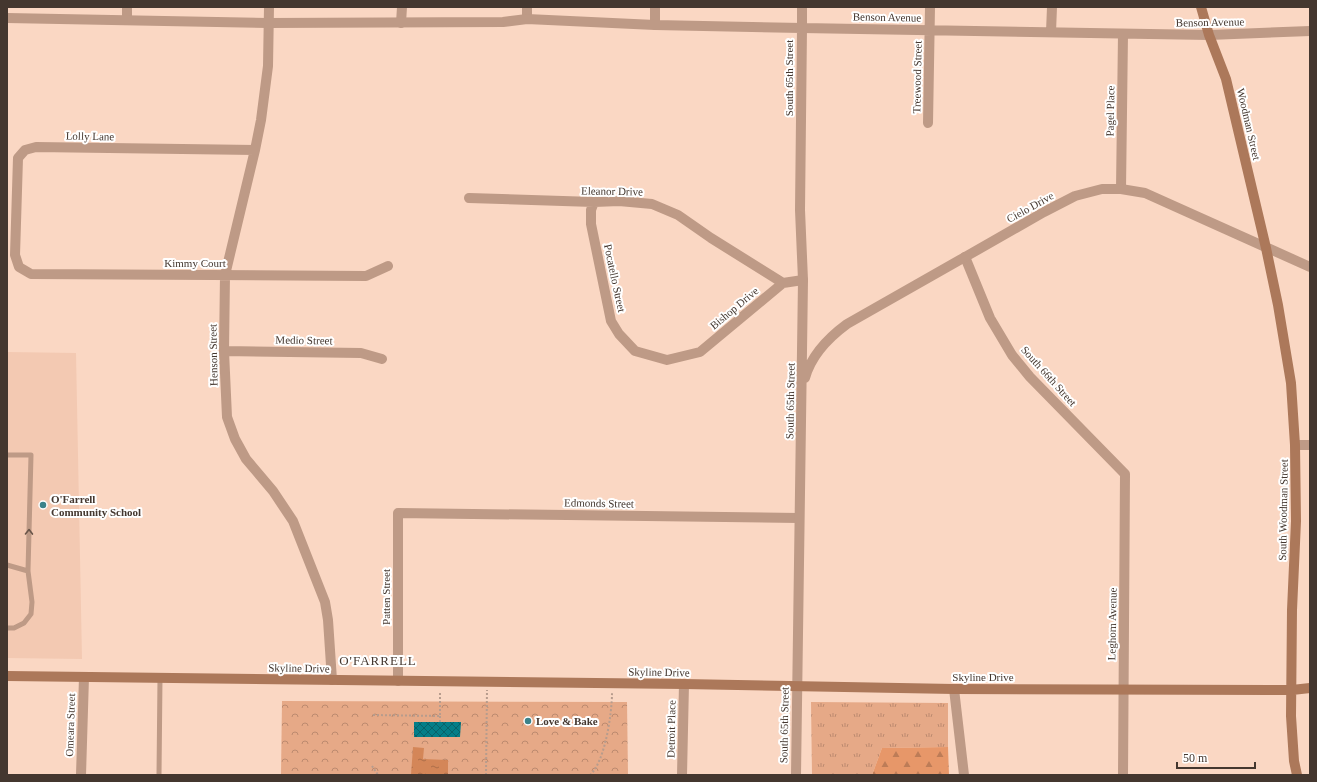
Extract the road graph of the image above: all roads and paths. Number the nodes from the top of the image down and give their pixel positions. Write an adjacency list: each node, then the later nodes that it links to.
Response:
1 (127, 7): 12 (street)
2 (268, 7): 13 (street, Henson Street)
3 (402, 7): 14 (street)
4 (527, 7): 11 (street)
5 (655, 7): 15 (street)
6 (802, 7): 16 (street, South 65th Street)
7 (930, 7): 17 (street, Treewood Street)
8 (1052, 7): 19 (street)
9 (1201, 7): 21 (main road, Woodman Street)
10 (7, 18): 12 (street, Benson Avenue)
11 (527, 19): 14 (street, Benson Avenue); 15 (street, Benson Avenue)
12 (126, 20): 13 (street, Benson Avenue)
13 (268, 23): 14 (street, Benson Avenue); 23 (street, Henson Street)
14 (401, 23)
15 (655, 25): 16 (street, Benson Avenue)
16 (802, 28): 17 (street, Benson Avenue); 33 (street, South 65th Street)
17 (930, 30): 19 (street, Benson Avenue); 22 (street, Treewood Street)
18 (1310, 31): 21 (street, Benson Avenue)
19 (1051, 32): 20 (street, Benson Avenue)
20 (1123, 34): 21 (street, Benson Avenue); 24 (street, Pagel Place)
21 (1209, 34): 27 (main road, Woodman Street)
22 (928, 123)
23 (255, 150): 28 (street, Lolly Lane); 32 (street, Henson Street)
24 (1121, 189): 27 (street, Cielo Drive); 29 (street, Cielo Drive)
25 (469, 198): 26 (street, Eleanor Drive)
26 (594, 202): 34 (street, Eleanor Drive); 36 (street, Pocatello Street)
27 (1266, 248): 31 (street, Cielo Drive); 39 (main road, South Woodman Street)
28 (15, 249): 32 (street, Kimmy Court)
29 (965, 257): 38 (street, Cielo Drive); 42 (street, South 66th Street)
30 (388, 266): 32 (street, Kimmy Court)
31 (1310, 267)
32 (225, 275): 35 (street, Henson Street)
33 (803, 280): 34 (street); 38 (street, South 65th Street)
34 (784, 283): 36 (street, Bishop Drive)
35 (224, 351): 37 (street, Medio Street); 51 (street, Henson Street)
36 (700, 352)
37 (382, 359)
38 (802, 388): 44 (street, South 65th Street)
39 (1295, 445): 40 (street); 61 (main road, South Woodman Street)
40 (1310, 445)
41 (7, 455): 46 (lane, one-way to 41)
42 (1125, 474): 60 (street, Leghorn Avenue)
43 (398, 513): 44 (street, Edmonds Street); 52 (street, Patten Street)
44 (799, 518): 57 (street, South 65th Street)
45 (7, 565): 46 (lane)
46 (28, 571): 47 (lane)
47 (7, 628)
48 (7, 676): 49 (main road, Skyline Drive)
49 (84, 677): 50 (main road, Skyline Drive); 66 (street, Omeara Street)
50 (160, 678): 51 (main road, Skyline Drive); 67 (lane)
51 (332, 680): 52 (main road, Skyline Drive)
52 (398, 681): 53 (main road, Skyline Drive)
53 (440, 682): 54 (main road, Skyline Drive); 63 (path)
54 (487, 682): 55 (main road, Skyline Drive); 69 (path)
55 (612, 683): 56 (main road, Skyline Drive); 70 (path)
56 (684, 684): 57 (main road, Skyline Drive); 71 (street, Detroit Place)
57 (797, 686): 59 (main road, Skyline Drive); 72 (street, South 65th Street)
58 (1310, 688): 61 (main road, Skyline Drive)
59 (954, 689): 60 (main road, Skyline Drive); 73 (street)
60 (1123, 690): 61 (main road, Skyline Drive); 74 (street, Leghorn Avenue)
61 (1292, 690): 75 (main road, South Woodman Street)
62 (373, 715): 63 (path)
63 (440, 716): 64 (path)
64 (440, 722)
65 (372, 766): 68 (path)
66 (81, 775)
67 (159, 775)
68 (378, 775)
69 (486, 775)
70 (590, 775)
71 (682, 775)
72 (796, 775)
73 (964, 775)
74 (1123, 775)
75 (1297, 775)

